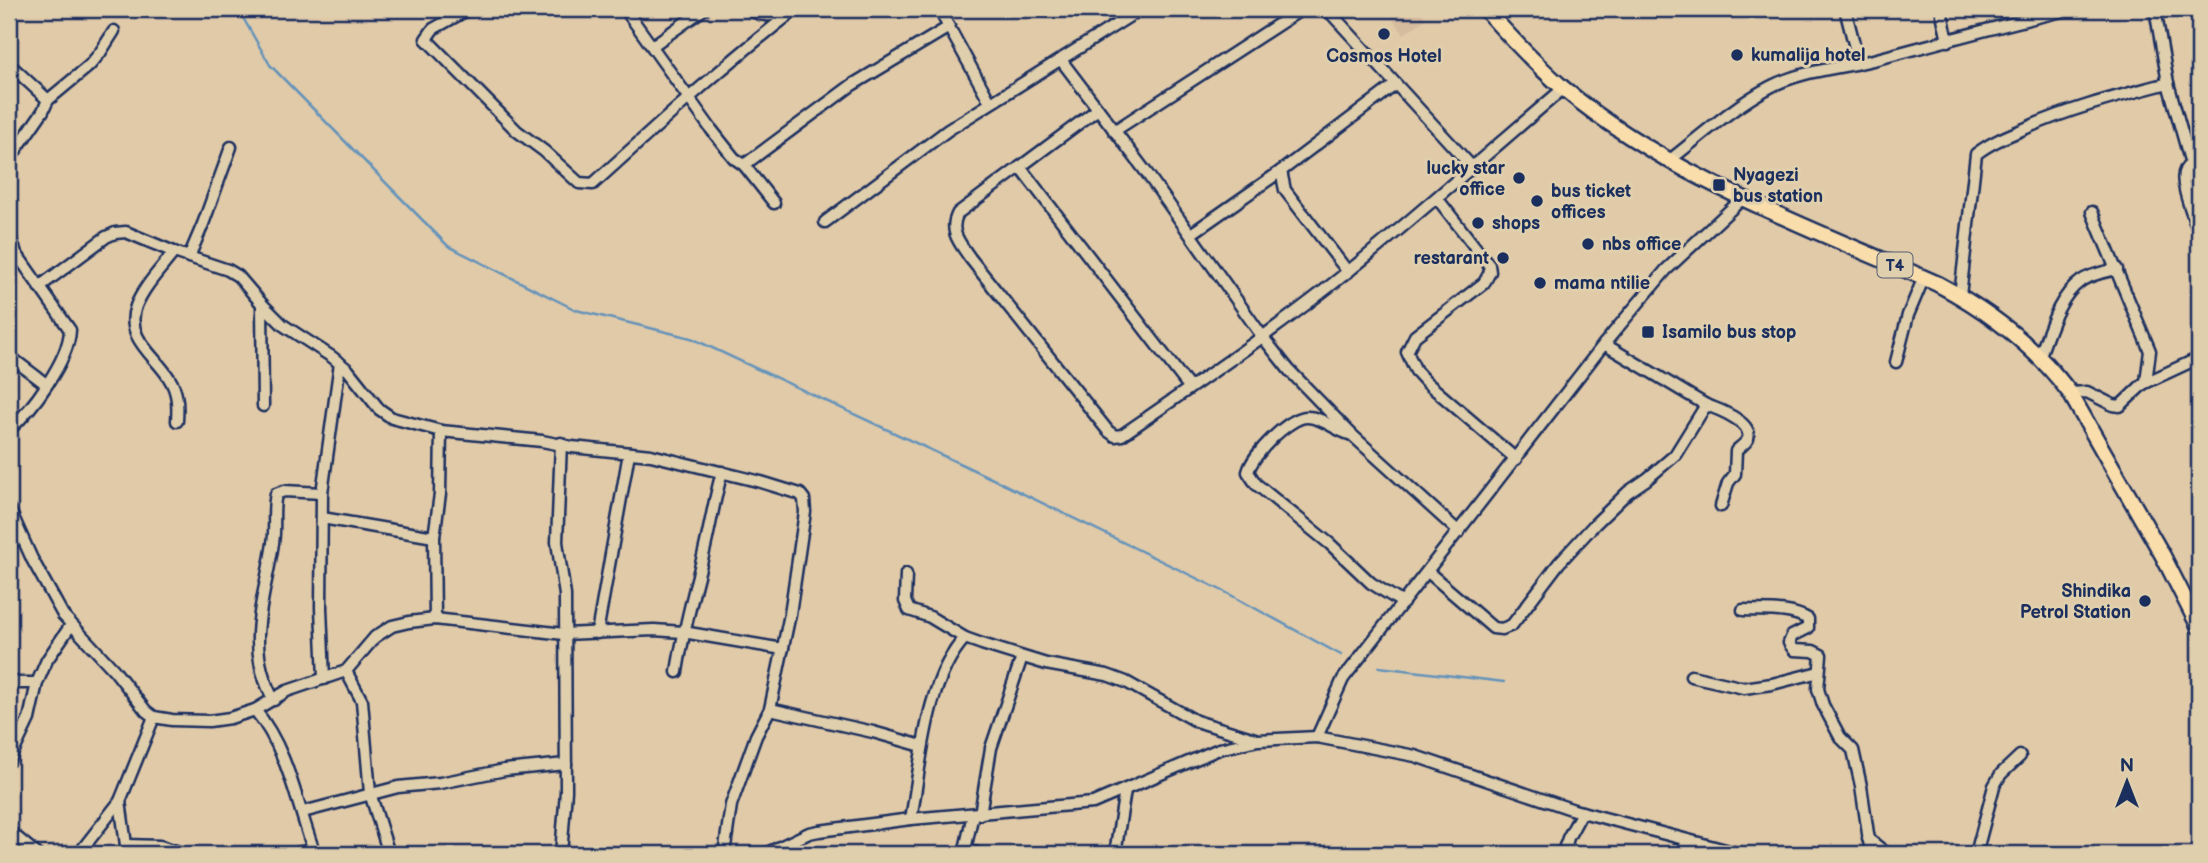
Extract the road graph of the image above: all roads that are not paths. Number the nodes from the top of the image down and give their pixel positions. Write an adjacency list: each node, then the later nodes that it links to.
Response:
1 (469, 9): 25 (street)
2 (625, 9): 18 (street)
3 (704, 9): 18 (street)
4 (749, 9): 5 (street)
5 (795, 9): 25 (street)
6 (939, 9): 15 (street)
7 (1141, 9): 19 (street)
8 (1301, 9): 29 (street)
9 (1327, 9): 23 (street)
10 (1485, 9): 24 (highway, T4)
11 (1845, 9): 20 (street)
12 (1941, 9): 17 (street)
13 (2071, 9): 17 (street)
14 (2155, 9): 22 (street)
15 (948, 27): 27 (street); 34 (street)
16 (114, 31): 26 (street)
17 (1948, 41): 20 (street)
18 (652, 46): 25 (street)
19 (1061, 60): 27 (street); 28 (street)
20 (1859, 63): 32 (street)
21 (9, 64): 26 (street)
22 (2168, 83): 33 (street); 52 (street)
23 (1395, 85): 36 (street); 37 (street)
24 (1564, 88): 32 (highway, T4); 36 (street)
25 (688, 97): 34 (street)
26 (48, 100): 31 (street)
27 (990, 102): 42 (street)
28 (1098, 109): 29 (street); 35 (street)
29 (1114, 131): 45 (street)
30 (231, 147): 47 (street)
31 (9, 160)
32 (1670, 160): 39 (highway, T4)
33 (2195, 162): 44 (street)
34 (744, 165): 40 (street)
35 (1020, 167): 63 (street); 63 (street)
36 (1472, 167): 38 (street)
37 (1281, 171): 45 (street); 49 (street)
38 (1437, 198): 49 (street); 73 (street)
39 (1743, 198): 50 (highway, T4); 55 (street)
40 (774, 203)
41 (2091, 212): 48 (street)
42 (825, 222)
43 (9, 233): 51 (street)
44 (2199, 233)
45 (1191, 234): 54 (street)
46 (174, 252): 47 (street); 51 (street); 67 (street)
47 (189, 257): 53 (street)
48 (2117, 268): 57 (street); 61 (street)
49 (1348, 272): 54 (street)
50 (1924, 277): 52 (highway, T4); 59 (street)
51 (39, 287): 62 (street)
52 (1960, 296): 57 (highway, T4)
53 (262, 304): 60 (street); 66 (street)
54 (1262, 336): 63 (street); 70 (street)
55 (1604, 344): 65 (street); 73 (street)
56 (9, 356): 62 (street)
57 (2039, 358): 64 (highway, T4)
58 (2199, 358): 61 (street)
59 (1896, 362)
60 (340, 363): 69 (street); 75 (street)
61 (2146, 382): 64 (street)
62 (46, 384): 68 (street)
63 (1188, 387)
64 (2070, 393): 89 (highway, T4)
65 (1706, 405): 76 (street); 83 (street)
66 (263, 406)
67 (177, 421)
68 (9, 430)
69 (441, 431): 71 (street); 80 (street)
70 (1352, 435): 79 (street); 85 (street)
71 (561, 443): 72 (street); 92 (street)
72 (629, 453): 74 (street); 91 (street)
73 (1516, 459): 79 (street)
74 (722, 472): 90 (street); 94 (street)
75 (323, 493): 78 (street); 103 (street)
76 (1721, 506)
77 (9, 508): 81 (street)
78 (321, 518): 80 (street); 101 (street)
79 (1459, 532): 83 (street)
80 (434, 537): 87 (street)
81 (22, 538): 82 (street); 88 (street)
82 (9, 543)
83 (1428, 572): 85 (street)
84 (906, 575): 93 (street)
85 (1403, 603): 107 (street)
86 (1743, 610): 98 (street)
87 (435, 619): 92 (street); 96 (street)
88 (71, 625): 102 (street); 106 (street)
89 (2199, 627)
90 (683, 632): 91 (street); 94 (street); 97 (street)
91 (597, 633): 92 (street)
92 (564, 634): 112 (street)
93 (965, 638): 95 (street); 109 (street)
94 (783, 649): 104 (street)
95 (1022, 657): 108 (street); 118 (street)
96 (346, 671): 101 (street); 114 (street)
97 (677, 672)
98 (1819, 672): 99 (street); 121 (street)
99 (1691, 676)
100 (9, 679): 102 (street)
101 (324, 679): 103 (street)
102 (37, 683): 111 (street)
103 (274, 699): 105 (street)
104 (770, 709): 109 (street); 133 (street)
105 (255, 710): 106 (street); 116 (street)
106 (154, 717): 115 (street)
107 (1317, 737): 108 (street); 117 (street)
108 (1258, 740): 113 (street)
109 (922, 746): 119 (street)
110 (2020, 756): 142 (street)
111 (9, 761)
112 (566, 764): 114 (street); 132 (street)
113 (1125, 790): 118 (street); 136 (street)
114 (370, 793): 116 (street); 131 (street)
115 (120, 801): 123 (street); 124 (street)
116 (303, 812): 126 (street)
117 (1582, 812): 122 (street); 125 (street)
118 (976, 814): 119 (street); 127 (street)
119 (911, 819): 134 (street)
120 (9, 831): 128 (street)
121 (1868, 839): 140 (street); 141 (street)
122 (1687, 841): 138 (street); 139 (street)
123 (84, 847)
124 (126, 850): 129 (street)
125 (1564, 850): 137 (street)
126 (315, 852): 130 (street)
127 (965, 852): 135 (street)
128 (37, 854)
129 (185, 854)
130 (291, 854)
131 (389, 854)
132 (561, 854)
133 (724, 854)
134 (765, 854)
135 (980, 854)
136 (1115, 854)
137 (1576, 854)
138 (1682, 854)
139 (1741, 854)
140 (1871, 854)
141 (1887, 854)
142 (1976, 854)

